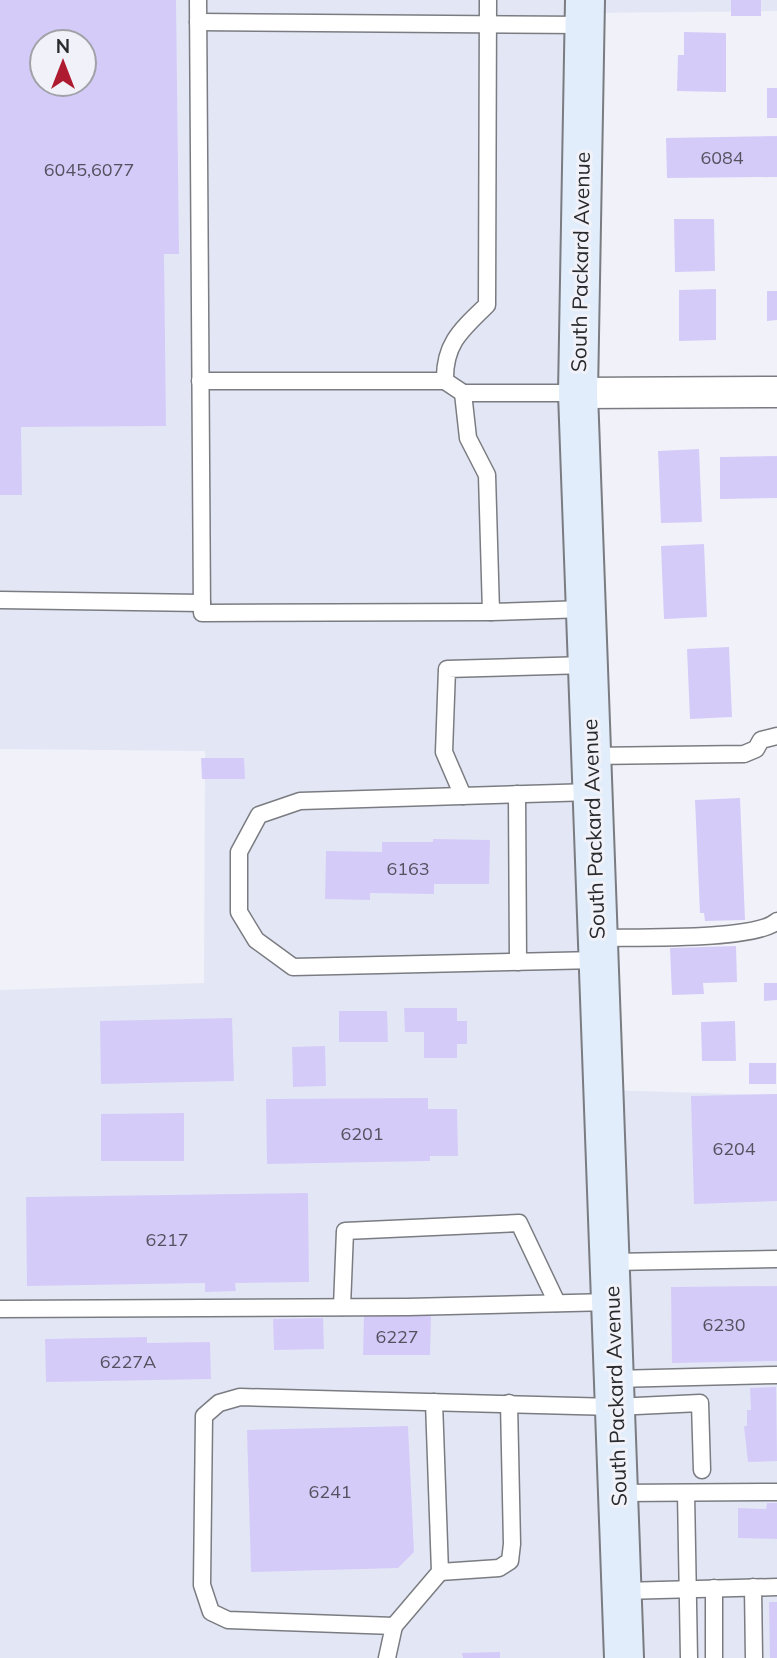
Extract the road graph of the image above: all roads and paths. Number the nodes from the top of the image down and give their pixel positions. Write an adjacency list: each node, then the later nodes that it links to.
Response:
1 (198, 0): 4 (lane)
2 (488, 0): 5 (lane)
3 (585, 13): 5 (lane); 10 (street, South Packard Avenue)
4 (198, 22): 5 (lane); 6 (lane)
5 (488, 23): 7 (lane)
6 (200, 381): 7 (lane); 12 (lane)
7 (446, 381): 9 (lane)
8 (777, 392): 10 (street)
9 (463, 393): 10 (lane); 14 (lane)
10 (578, 393): 13 (street, South Packard Avenue)
11 (0, 600): 12 (lane)
12 (202, 603): 14 (lane)
13 (585, 609): 14 (lane); 15 (street, South Packard Avenue)
14 (491, 612)
15 (587, 665): 17 (street, South Packard Avenue); 19 (lane)
16 (777, 736): 17 (lane)
17 (591, 774): 18 (lane); 21 (street, South Packard Avenue)
18 (517, 794): 19 (lane); 22 (lane)
19 (463, 796): 22 (lane)
20 (777, 921): 21 (lane)
21 (598, 949): 22 (lane); 24 (street, South Packard Avenue)
22 (518, 962)
23 (777, 1259): 24 (lane)
24 (612, 1262): 25 (street, South Packard Avenue)
25 (611, 1302): 26 (lane); 30 (street, South Packard Avenue)
26 (557, 1303): 27 (lane); 27 (lane)
27 (342, 1307): 28 (lane)
28 (0, 1309)
29 (777, 1374): 30 (lane)
30 (614, 1393): 32 (lane); 33 (lane); 35 (street, South Packard Avenue)
31 (434, 1402): 32 (lane); 37 (lane); 43 (lane)
32 (509, 1403): 37 (lane)
33 (702, 1469)
34 (777, 1492): 36 (lane)
35 (618, 1493): 36 (lane); 42 (street, South Packard Avenue)
36 (686, 1493): 41 (lane)
37 (440, 1572): 43 (lane)
38 (753, 1587): 39 (lane); 40 (lane); 48 (lane)
39 (777, 1587)
40 (714, 1588): 41 (lane); 47 (lane)
41 (686, 1589): 42 (lane); 46 (lane)
42 (622, 1591): 45 (street, South Packard Avenue)
43 (394, 1626): 44 (lane)
44 (387, 1658)
45 (624, 1658)
46 (689, 1658)
47 (714, 1658)
48 (754, 1658)

